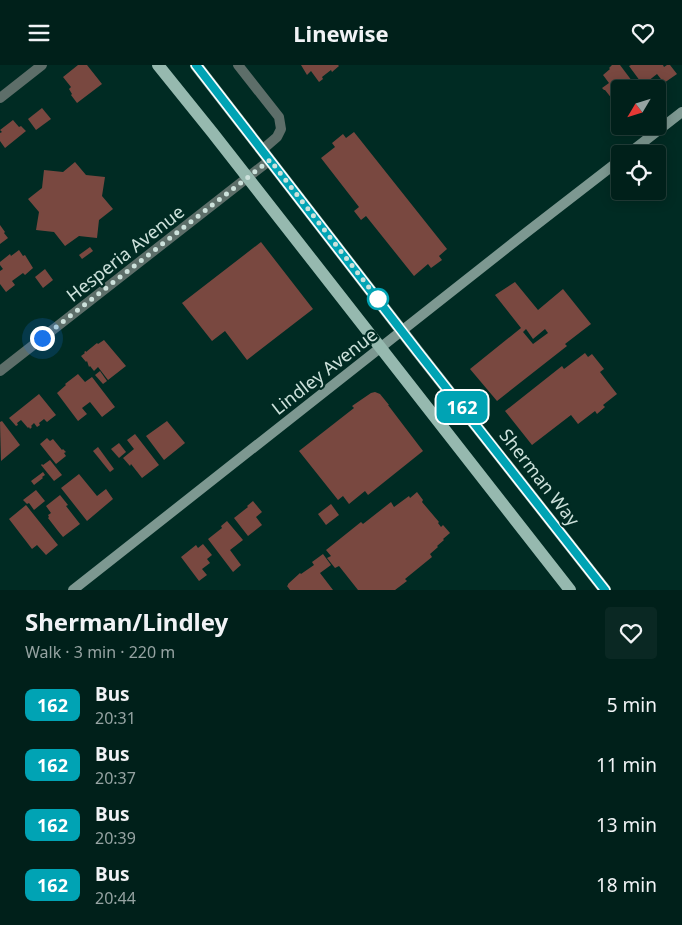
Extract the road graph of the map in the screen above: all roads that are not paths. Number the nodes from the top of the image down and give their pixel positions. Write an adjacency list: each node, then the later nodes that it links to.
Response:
1 (42, 65): 5 (street)
2 (158, 65): 11 (main road)
3 (196, 65): 8 (main road, Sherman Way)
4 (238, 65): 8 (street)
5 (0, 98)
6 (682, 112): 7 (main road)
7 (640, 145)
8 (262, 149): 9 (main road, Sherman Way)
9 (270, 160): 11 (street, Hesperia Avenue); 12 (main road, Sherman Way)
10 (611, 167): 12 (main road, Lindley Avenue)
11 (248, 178): 13 (main road); 14 (street, Hesperia Avenue)
12 (402, 331): 13 (main road, Lindley Avenue); 17 (main road, Sherman Way)
13 (380, 348): 15 (main road, Lindley Avenue); 16 (main road)
14 (0, 371)
15 (73, 590)
16 (570, 590)
17 (606, 590)

